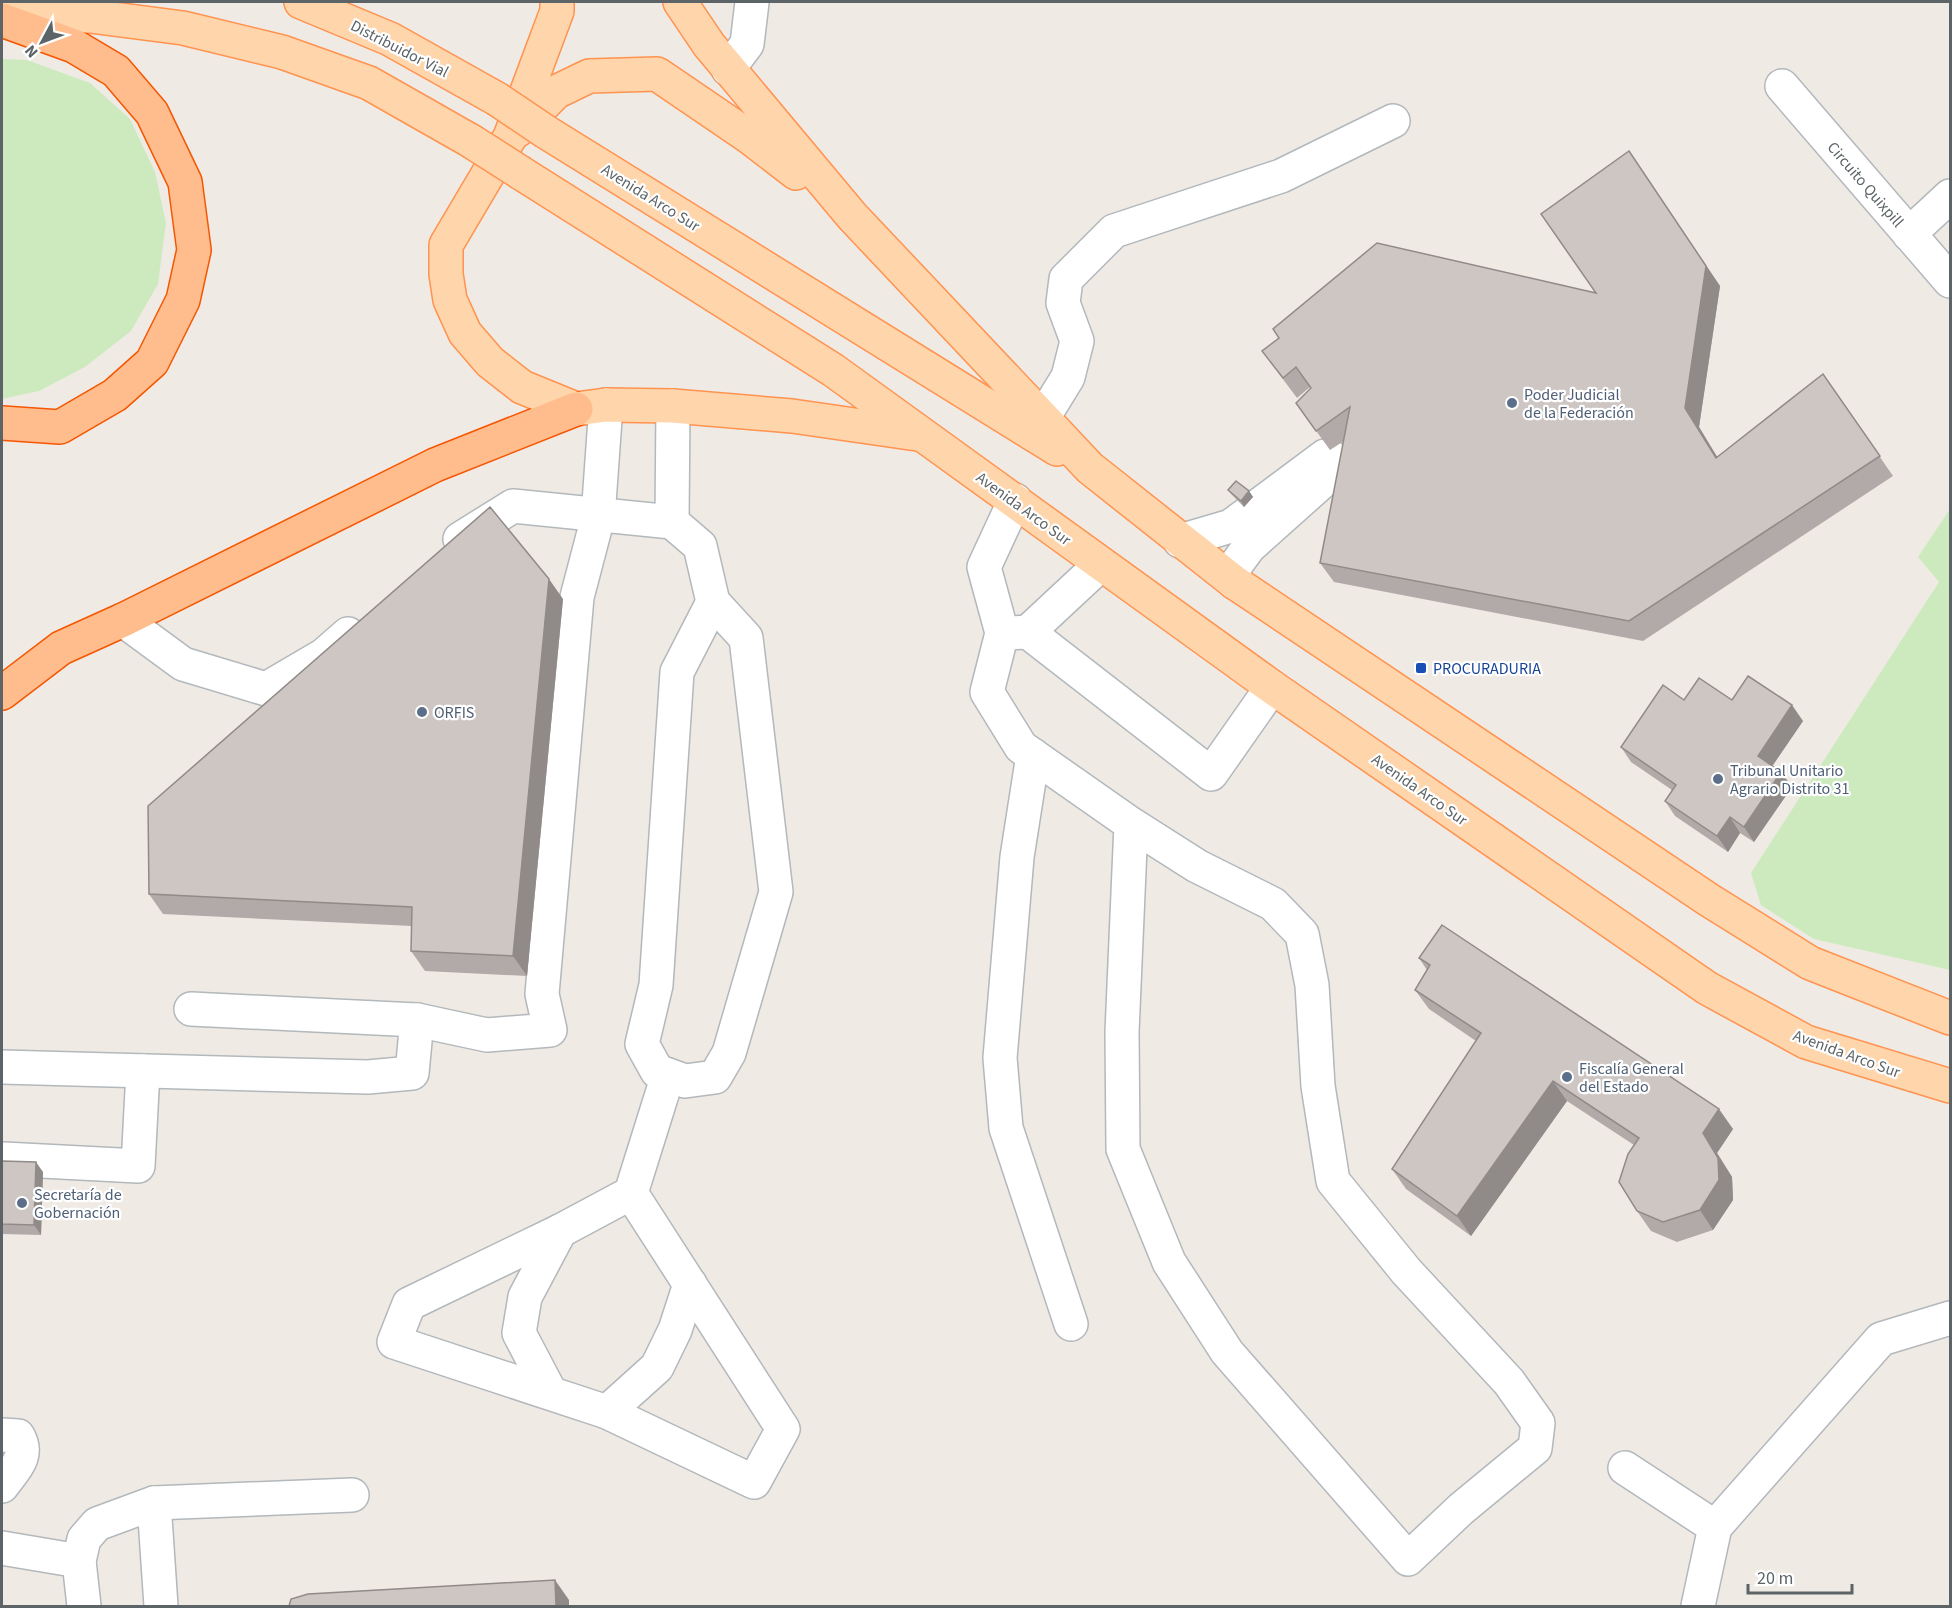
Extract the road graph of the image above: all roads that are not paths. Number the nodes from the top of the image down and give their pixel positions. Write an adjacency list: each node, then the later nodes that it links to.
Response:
1 (301, 2): 9 (main road, Distribuidor Vial)
2 (557, 2): 11 (main road, Avenida Arco Sur)
3 (680, 2): 7 (main road, Avenida Arco Sur)
4 (752, 2): 7 (street)
5 (2, 16): 20 (main road, Avenida Arco Sur, bridge)
6 (2, 20): 18 (highway)
7 (728, 69): 13 (main road, Avenida Arco Sur)
8 (1782, 86): 14 (street, Circuito Quixpill)
9 (497, 99): 19 (main road, Avenida Arco Sur, bridge)
10 (1393, 121): 19 (street)
11 (510, 137): 13 (main road); 17 (main road, Avenida Arco Sur)
12 (1950, 196): 14 (street)
13 (852, 216): 19 (main road, Avenida Arco Sur)
14 (1909, 234): 15 (street, Circuito Quixpill)
15 (1950, 281)
16 (673, 406): 17 (main road, Avenida Arco Sur); 20 (main road, Avenida Arco Sur); 23 (street)
17 (591, 407): 22 (street); 30 (highway)
18 (2, 423)
19 (1038, 425): 24 (main road, Avenida Arco Sur)
20 (921, 435): 21 (main road, Avenida Arco Sur)
21 (1016, 500): 26 (main road, Avenida Arco Sur); 31 (street)
22 (598, 517): 23 (street); 25 (street); 38 (street)
23 (672, 522): 28 (street)
24 (1180, 541): 27 (main road, Avenida Arco Sur); 27 (street)
25 (436, 558)
26 (1101, 564): 31 (street); 32 (main road, Avenida Arco Sur)
27 (1234, 582): 37 (main road, Avenida Arco Sur)
28 (713, 602): 41 (street); 41 (street)
29 (367, 618): 30 (street)
30 (123, 620): 33 (highway)
31 (1015, 632): 32 (street); 34 (street)
32 (1272, 687): 42 (main road, Avenida Arco Sur)
33 (2, 693)
34 (1033, 755): 35 (street); 48 (street)
35 (1131, 824): 35 (street)
36 (191, 1009): 38 (street)
37 (1950, 1018)
38 (417, 1020): 40 (street)
39 (2, 1067): 40 (street)
40 (143, 1071): 43 (street)
41 (669, 1075): 44 (street)
42 (1950, 1086)
43 (4, 1159)
44 (631, 1193): 45 (street); 46 (street)
45 (560, 1231): 49 (street); 49 (street)
46 (690, 1284): 50 (street); 50 (street)
47 (1950, 1318): 56 (street)
48 (1071, 1324)
49 (550, 1392): 50 (street)
50 (607, 1412)
51 (2, 1435): 53 (street)
52 (1625, 1468): 56 (street)
53 (2, 1485)
54 (352, 1495): 55 (street)
55 (154, 1503): 58 (street); 60 (street)
56 (1715, 1527): 61 (street)
57 (2, 1548): 58 (street)
58 (80, 1561): 59 (street)
59 (84, 1606)
60 (160, 1606)
61 (1698, 1606)

